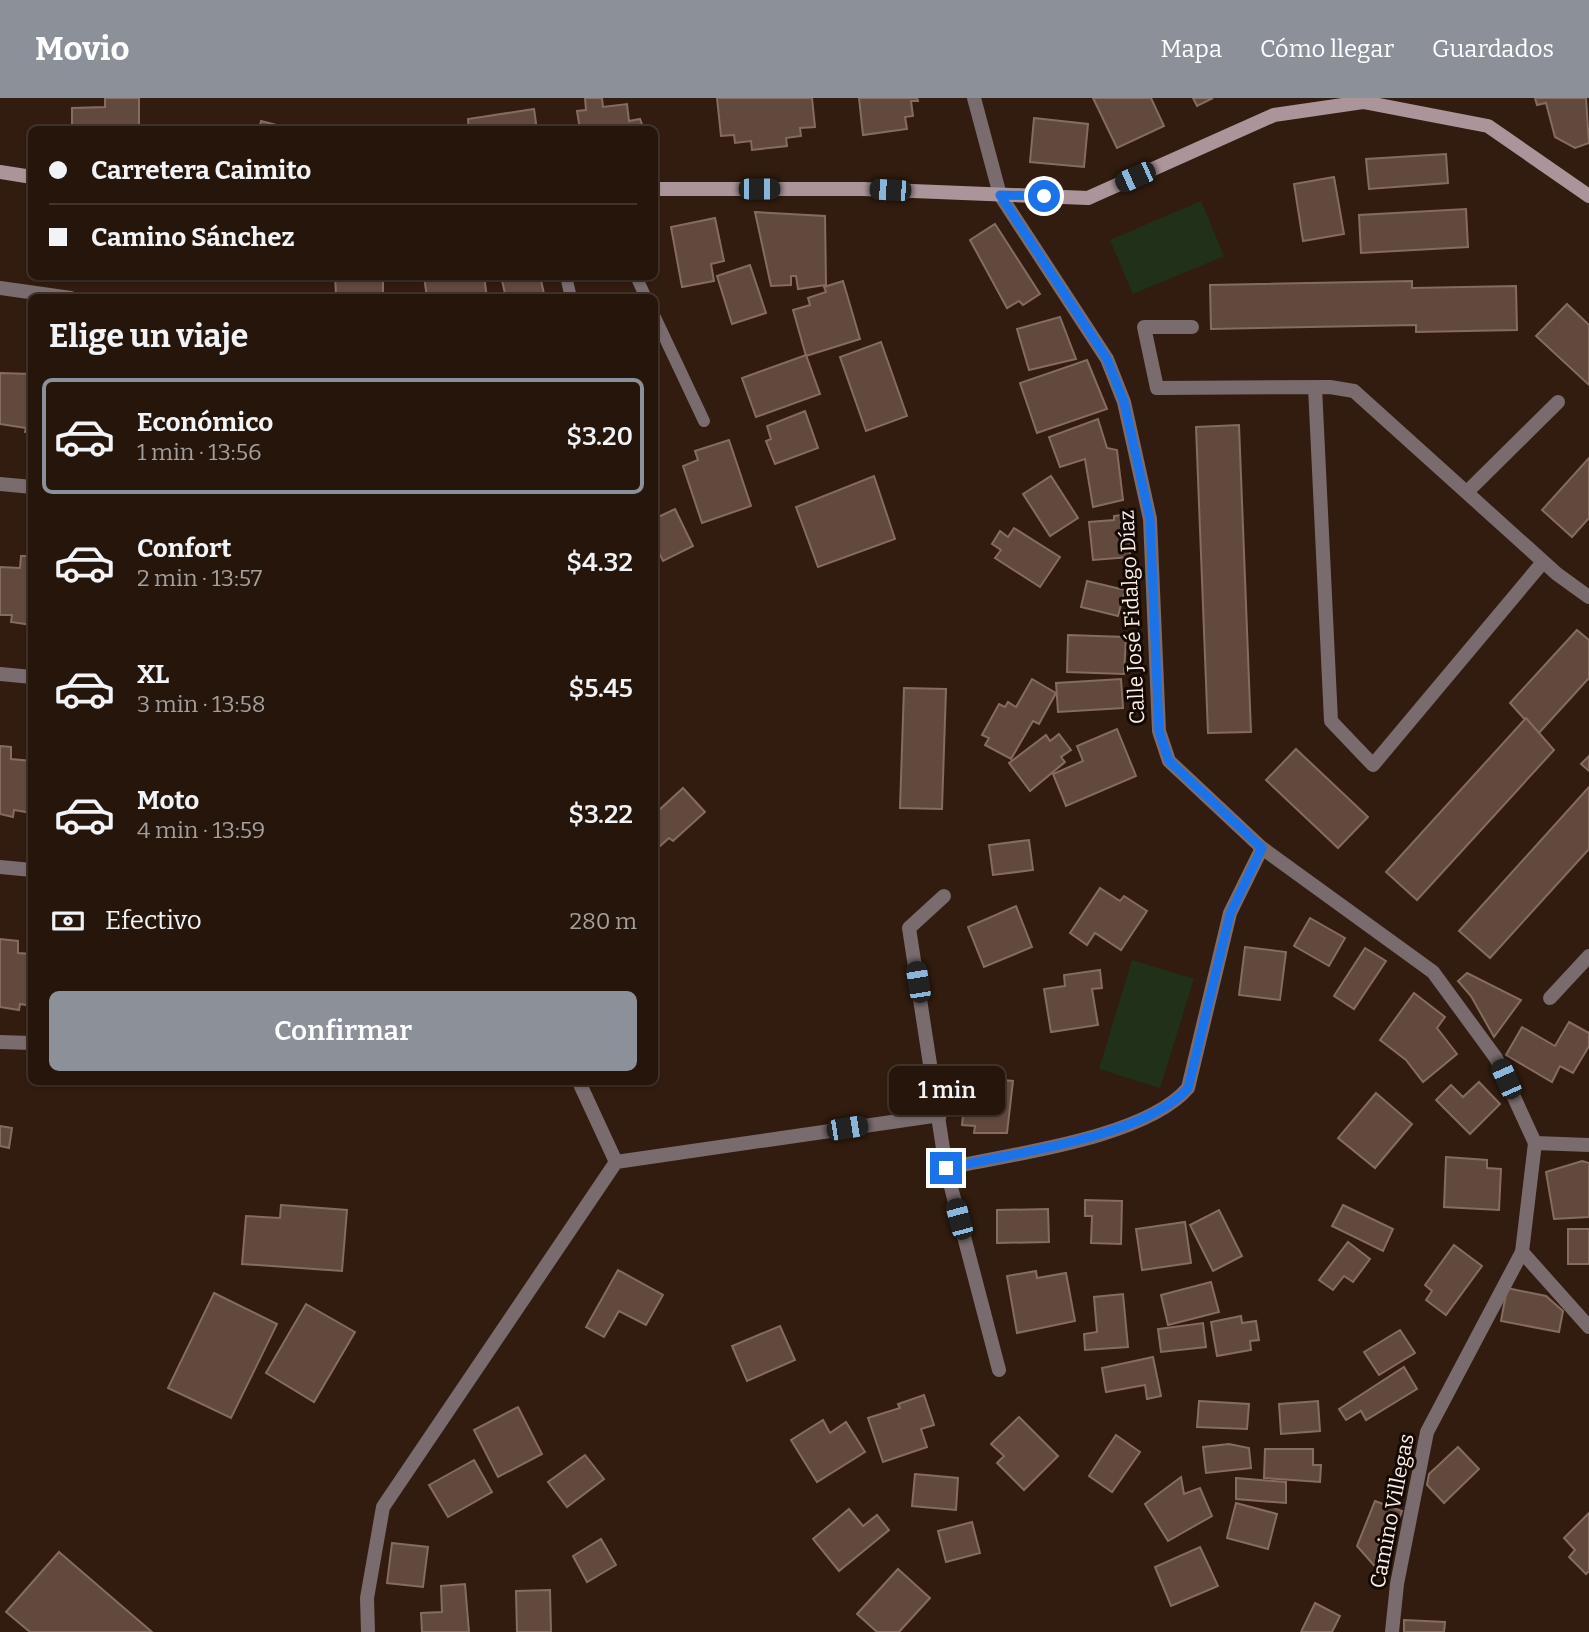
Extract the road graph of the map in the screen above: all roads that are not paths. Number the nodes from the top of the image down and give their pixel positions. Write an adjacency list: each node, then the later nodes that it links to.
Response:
1 (974, 98): 5 (street, Calle José Fidalgo Díaz)
2 (0, 172): 3 (street)
3 (28, 176)
4 (658, 189): 5 (street)
5 (1000, 195): 6 (street); 21 (street, Calle José Fidalgo Díaz)
6 (1589, 195)
7 (0, 288): 8 (street)
8 (43, 294)
9 (658, 323): 13 (lane)
10 (1192, 327): 11 (street)
11 (1315, 387): 16 (street); 17 (street)
12 (1558, 402): 16 (street)
13 (704, 421)
14 (0, 484): 15 (street)
15 (28, 487)
16 (1467, 492): 17 (street)
17 (1543, 562): 18 (street)
18 (1589, 597)
19 (0, 674): 20 (street)
20 (28, 677)
21 (1262, 848): 31 (street, Calle José Fidalgo Díaz); 34 (street)
22 (0, 867): 23 (street)
23 (28, 870)
24 (944, 896): 30 (street)
25 (1589, 956): 26 (street)
26 (1550, 998)
27 (0, 1042): 28 (street)
28 (28, 1044)
29 (580, 1085): 33 (street)
30 (940, 1115): 33 (street); 34 (street)
31 (1535, 1143): 32 (street); 35 (street)
32 (1589, 1145)
33 (616, 1162): 38 (street)
34 (946, 1168): 37 (street)
35 (1522, 1252): 36 (street); 39 (street, Camino Villegas)
36 (1589, 1327)
37 (999, 1370)
38 (368, 1632)
39 (1392, 1632)

